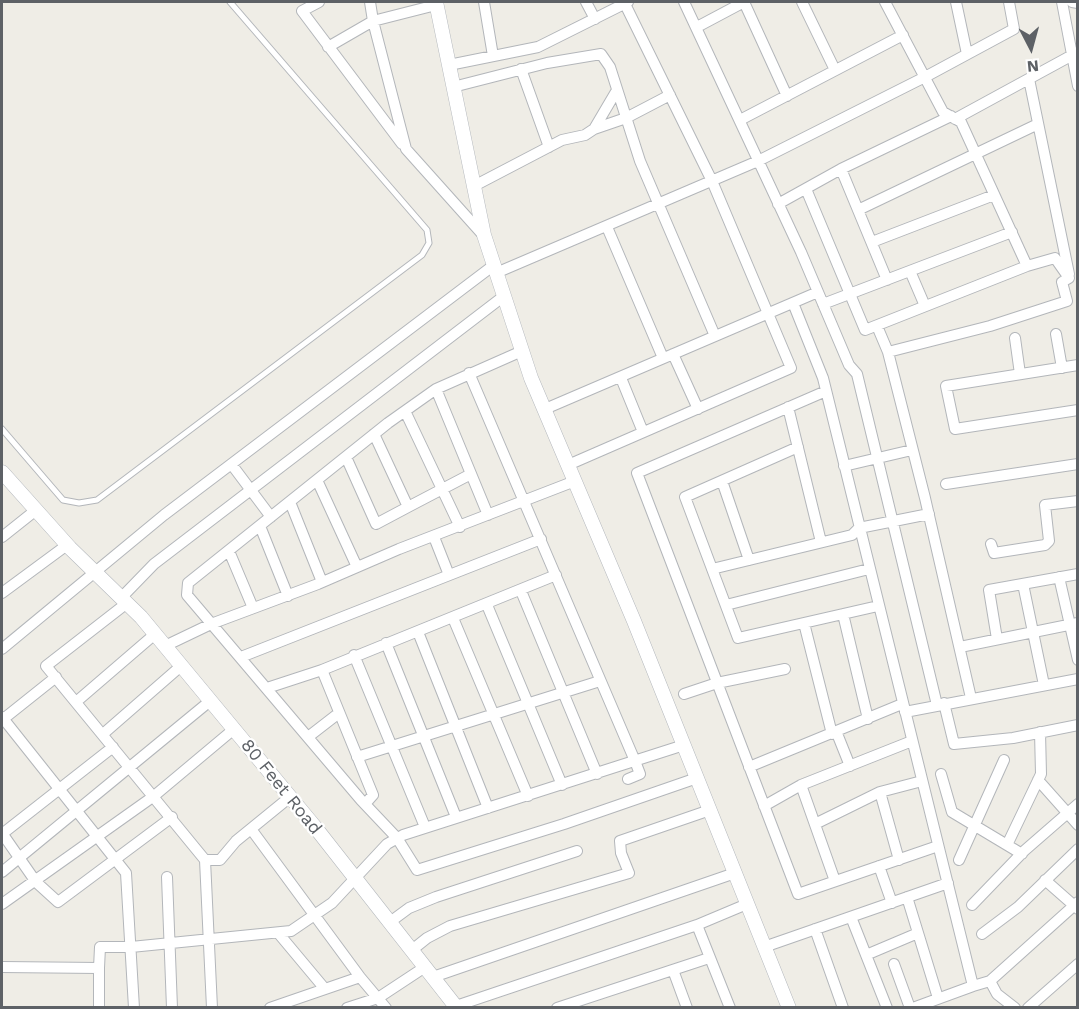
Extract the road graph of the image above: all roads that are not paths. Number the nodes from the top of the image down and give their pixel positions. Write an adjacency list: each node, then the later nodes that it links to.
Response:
1 (230, 2): 86 (lane)
2 (318, 2): 20 (street)
3 (370, 2): 17 (street)
4 (484, 2): 23 (street)
5 (586, 2): 16 (street)
6 (626, 2): 16 (street); 32 (street)
7 (684, 2): 18 (street)
8 (802, 2): 26 (street)
9 (885, 2): 19 (street)
10 (956, 2): 21 (street)
11 (1009, 2): 21 (street)
12 (1062, 2): 22 (street)
13 (1072, 2): 15 (street)
14 (436, 3): 17 (street); 24 (street)
15 (1077, 3)
16 (595, 19): 23 (street)
17 (373, 21): 20 (street); 40 (street)
18 (697, 27): 33 (street); 36 (street)
19 (903, 35): 26 (street); 27 (street)
20 (328, 47): 40 (street)
21 (967, 54): 27 (street)
22 (1075, 54): 28 (street); 29 (street)
23 (493, 56): 24 (street)
24 (449, 65): 30 (street)
25 (521, 69): 30 (street); 31 (street); 39 (street)
26 (835, 70): 33 (street)
27 (925, 77): 34 (street); 42 (street)
28 (1029, 79): 34 (street); 37 (street)
29 (1077, 86)
30 (453, 87): 45 (street)
31 (617, 90): 35 (street); 38 (street)
32 (670, 95): 35 (street); 44 (street)
33 (787, 96): 36 (street)
34 (953, 117): 41 (street); 43 (street)
35 (626, 118): 38 (street); 49 (street)
36 (740, 120): 42 (street)
37 (1038, 124): 41 (street); 58 (street)
38 (594, 129): 39 (street)
39 (549, 147): 45 (street)
40 (406, 149): 53 (street)
41 (975, 153): 47 (street); 50 (street)
42 (758, 161): 44 (street); 48 (street)
43 (841, 170): 46 (street); 50 (street)
44 (712, 181): 49 (street); 66 (street)
45 (474, 186): 53 (street)
46 (806, 189): 48 (street); 61 (street)
47 (994, 195): 52 (street); 54 (street)
48 (778, 204): 60 (street)
49 (659, 205): 51 (street); 69 (street)
50 (858, 210): 54 (street)
51 (607, 227): 56 (street); 73 (street)
52 (1012, 232): 55 (street); 57 (street)
53 (484, 235): 56 (street)
54 (872, 243): 59 (street)
55 (1028, 266): 58 (street); 65 (street)
56 (495, 269): 62 (street); 94 (street)
57 (910, 271): 59 (street); 65 (street)
58 (1070, 278): 72 (street)
59 (887, 280): 61 (street)
60 (818, 292): 63 (street); 64 (street)
61 (851, 294): 64 (street); 67 (street)
62 (504, 296): 71 (street); 104 (street)
63 (793, 303): 66 (street); 80 (street)
64 (824, 304): 92 (street)
65 (925, 306): 67 (street)
66 (769, 312): 69 (street); 83 (street)
67 (877, 326): 72 (street)
68 (1056, 334): 75 (street)
69 (715, 336): 73 (street)
70 (1015, 338): 77 (street)
71 (522, 351): 76 (street); 82 (street)
72 (888, 352): 90 (street)
73 (668, 356): 78 (street); 83 (street)
74 (1077, 366): 75 (street)
75 (1062, 368): 77 (street)
76 (470, 373): 79 (street); 105 (street)
77 (1020, 374): 84 (street)
78 (621, 378): 82 (street); 87 (street)
79 (436, 389): 85 (street); 97 (street)
80 (826, 391): 81 (street); 96 (street)
81 (788, 407): 89 (street); 165 (street)
82 (545, 409): 95 (street)
83 (698, 409): 87 (street)
84 (1077, 410)
85 (405, 411): 88 (street); 103 (street)
86 (2, 429)
87 (643, 432): 95 (street)
88 (374, 434): 91 (street); 108 (street)
89 (798, 447): 101 (street); 120 (street)
90 (912, 450): 92 (street); 110 (street)
91 (346, 457): 99 (street); 108 (street)
92 (877, 459): 96 (street); 113 (street)
93 (1077, 464): 102 (street)
94 (232, 465): 104 (street); 128 (street)
95 (568, 465): 100 (street)
96 (844, 465): 116 (street)
97 (471, 474): 103 (street); 111 (street)
98 (3, 477): 109 (street, 80 Feet Road)
99 (317, 480): 107 (street); 125 (street)
100 (575, 481): 105 (street); 189 (street)
101 (722, 481): 124 (street); 126 (street)
102 (945, 484)
103 (442, 488): 108 (street); 115 (street)
104 (251, 490): 112 (street); 138 (street)
105 (525, 500): 111 (street); 119 (street)
106 (1077, 501): 121 (street)
107 (290, 502): 112 (street); 133 (street)
108 (408, 507)
109 (36, 510): 117 (street); 122 (street, 80 Feet Road)
110 (929, 514): 113 (street); 154 (street)
111 (488, 515): 115 (street)
112 (271, 517): 114 (street)
113 (892, 521): 116 (street); 174 (street)
114 (260, 526): 123 (street); 137 (street)
115 (460, 527): 118 (street)
116 (859, 528): 120 (street); 127 (street)
117 (2, 537)
118 (434, 537): 125 (street); 130 (street)
119 (541, 538): 130 (street); 131 (street)
120 (821, 542): 124 (street)
121 (991, 544)
122 (67, 545): 128 (street, 80 Feet Road); 136 (street)
123 (229, 551): 142 (street); 146 (street)
124 (749, 560): 126 (street)
125 (357, 567): 133 (street)
126 (712, 569): 140 (street)
127 (869, 569): 140 (street); 141 (street)
128 (96, 573): 138 (street, 80 Feet Road); 155 (street)
129 (1077, 574): 132 (street)
130 (449, 575): 157 (street)
131 (556, 575): 135 (street); 164 (street)
132 (1059, 577): 134 (street); 147 (street)
133 (322, 582): 137 (street)
134 (1023, 584): 149 (street); 151 (street)
135 (521, 591): 139 (street); 168 (street)
136 (2, 593)
137 (288, 596): 142 (street)
138 (124, 600): 150 (street, 80 Feet Road); 162 (street)
139 (487, 605): 144 (street); 173 (street)
140 (726, 605): 145 (street)
141 (878, 606): 143 (street); 175 (street)
142 (253, 609): 146 (street)
143 (843, 614): 145 (street); 179 (street)
144 (453, 618): 148 (street); 177 (street)
145 (804, 623): 184 (street)
146 (211, 624): 153 (street); 157 (street)
147 (1073, 624): 149 (street); 158 (street)
148 (418, 632): 152 (street); 181 (street)
149 (1033, 632): 151 (street); 166 (street)
150 (155, 634): 153 (street, 80 Feet Road); 172 (street)
151 (998, 639): 154 (street)
152 (386, 643): 156 (street); 186 (street)
153 (165, 646): 159 (street, 80 Feet Road)
154 (960, 647): 170 (street)
155 (2, 649)
156 (354, 655): 161 (street); 191 (street)
157 (241, 657): 167 (street)
158 (1077, 660)
159 (182, 666): 171 (street, 80 Feet Road); 185 (street)
160 (785, 669): 165 (street)
161 (322, 670): 167 (street); 176 (street)
162 (56, 677): 172 (street); 178 (street)
163 (1077, 679): 166 (street)
164 (600, 681): 168 (street); 194 (street)
165 (717, 683): 169 (street); 196 (street)
166 (1044, 685): 170 (street)
167 (267, 688): 187 (street)
168 (564, 692): 173 (street); 198 (street)
169 (684, 694)
170 (971, 698): 174 (street)
171 (210, 701): 182 (street, 80 Feet Road); 197 (street)
172 (76, 702): 185 (street)
173 (529, 704): 177 (street); 204 (street)
174 (940, 704): 175 (street); 183 (street)
175 (903, 708): 179 (street); 188 (street)
176 (339, 713): 187 (street); 192 (street)
177 (494, 714): 181 (street); 209 (street)
178 (2, 719): 206 (street)
179 (868, 719): 184 (street)
180 (1077, 724): 183 (street)
181 (455, 725): 186 (street); 214 (street)
182 (234, 729): 208 (street); 210 (street, 80 Feet Road)
183 (1040, 732): 202 (street)
184 (834, 733): 195 (street); 196 (street)
185 (103, 734): 190 (street)
186 (423, 735): 191 (street); 219 (street)
187 (308, 736): 211 (street)
188 (912, 741): 195 (street); 203 (street)
189 (684, 745): 194 (street); 200 (street)
190 (113, 747): 197 (street); 206 (street)
191 (392, 747): 192 (street); 223 (street)
192 (357, 758): 211 (street)
193 (1004, 760): 222 (street)
194 (635, 761): 198 (street); 201 (street)
195 (850, 766): 205 (street)
196 (749, 767): 213 (street)
197 (131, 768): 208 (street); 216 (street)
198 (597, 774): 204 (street)
199 (941, 774): 222 (street)
200 (697, 778): 215 (street); 227 (street)
201 (628, 779)
202 (1038, 780): 217 (street); 228 (street)
203 (922, 781): 207 (street); 229 (street)
204 (562, 785): 209 (street)
205 (801, 785): 213 (street); 220 (street)
206 (59, 789): 216 (street); 225 (street)
207 (880, 792): 220 (street); 236 (street)
208 (154, 796): 218 (street); 226 (street)
209 (528, 796): 214 (street)
210 (290, 797): 224 (street); 242 (street, 80 Feet Road)
211 (365, 804): 227 (street)
212 (1077, 804): 217 (street)
213 (764, 806): 244 (street)
214 (488, 808): 219 (street)
215 (710, 810): 240 (street); 265 (street)
216 (77, 812): 226 (street); 233 (street)
217 (1067, 813): 221 (street); 232 (street)
218 (171, 817): 234 (street); 235 (street)
219 (456, 818): 223 (street)
220 (815, 824): 244 (street)
221 (1077, 825)
222 (975, 826): 228 (street); 237 (street)
223 (425, 827): 227 (street)
224 (251, 829): 235 (street); 253 (street)
225 (2, 834): 233 (street)
226 (98, 838): 234 (street); 245 (street)
227 (398, 838): 242 (street)
228 (1007, 845): 232 (street)
229 (938, 846): 236 (street); 246 (street)
230 (1077, 849): 243 (street)
231 (578, 851): 255 (street)
232 (1022, 854): 251 (street)
233 (20, 859): 239 (street); 245 (street)
234 (115, 859): 245 (street); 264 (street)
235 (205, 860): 261 (street)
236 (899, 860): 238 (street)
237 (959, 860)
238 (879, 866): 244 (street); 248 (street)
239 (2, 872)
240 (735, 873): 250 (street); 273 (street)
241 (167, 877): 262 (street)
242 (354, 877): 253 (street); 255 (street, 80 Feet Road)
243 (1045, 880): 252 (street); 260 (street)
244 (835, 881)
245 (36, 882): 249 (street)
246 (948, 883): 247 (street); 276 (street)
247 (907, 897): 248 (street); 258 (street)
248 (892, 903): 254 (street)
249 (2, 904)
250 (747, 904): 256 (street); 263 (street)
251 (972, 905)
252 (1076, 906): 275 (street)
253 (313, 916): 259 (street); 274 (street)
254 (851, 917): 257 (street); 266 (street)
255 (390, 922): 265 (street, 80 Feet Road)
256 (697, 925): 267 (street); 281 (street)
257 (814, 929): 263 (street); 293 (street)
258 (918, 933): 266 (street); 279 (street)
259 (279, 934): 261 (street); 277 (street)
260 (982, 934)
261 (210, 940): 262 (street); 286 (street)
262 (170, 944): 264 (street); 285 (street)
263 (764, 946): 292 (street)
264 (131, 947): 271 (street); 284 (street)
265 (412, 950): 273 (street, 80 Feet Road)
266 (866, 955): 294 (street)
267 (709, 958): 272 (street); 291 (street)
268 (894, 964): 295 (street)
269 (1077, 964): 297 (street)
270 (2, 967): 271 (street)
271 (99, 968): 283 (street)
272 (673, 970): 280 (street); 282 (street)
273 (429, 972): 278 (street); 281 (street, 80 Feet Road)
274 (360, 977): 277 (street); 278 (street)
275 (990, 981): 276 (street); 296 (street)
276 (973, 986): 279 (street)
277 (325, 989): 287 (street)
278 (378, 998): 288 (street); 289 (street)
279 (938, 998): 295 (street)
280 (581, 1004): 290 (street)
281 (457, 1007)
282 (684, 1007)
283 (99, 1008)
284 (134, 1008)
285 (172, 1008)
286 (212, 1008)
287 (270, 1008)
288 (347, 1008)
289 (386, 1008)
290 (557, 1008)
291 (730, 1008)
292 (789, 1008)
293 (843, 1008)
294 (887, 1008)
295 (911, 1008)
296 (1015, 1008)
297 (1028, 1008)

